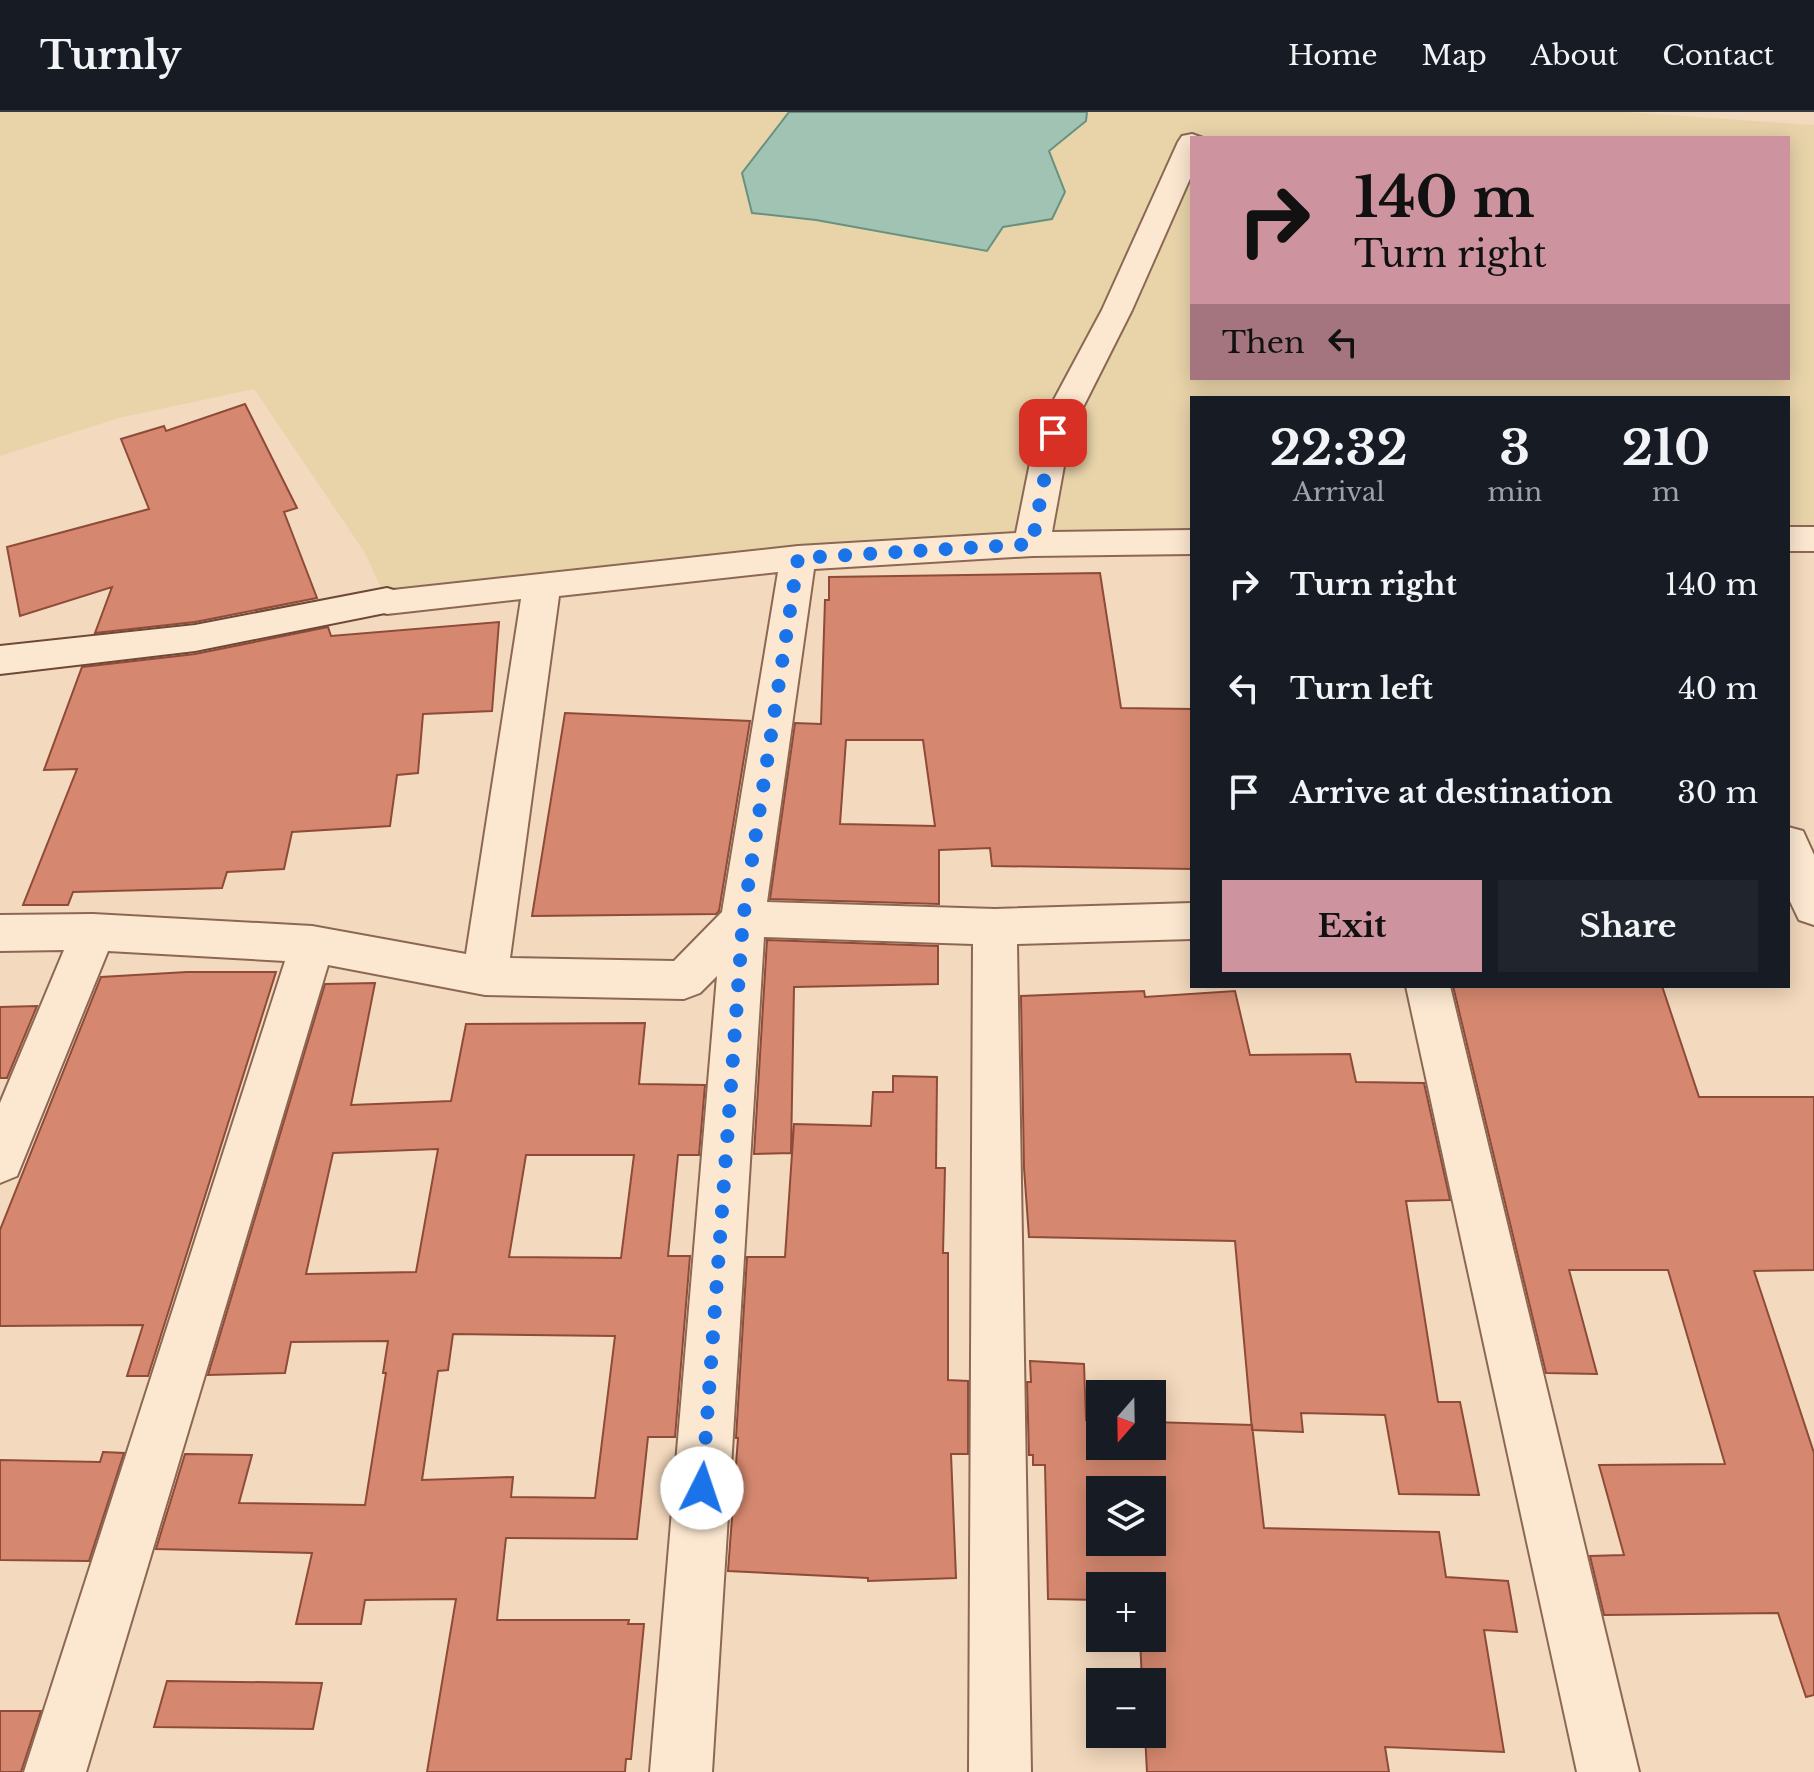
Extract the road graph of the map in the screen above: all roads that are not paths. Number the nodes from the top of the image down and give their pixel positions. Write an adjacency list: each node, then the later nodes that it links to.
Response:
1 (1206, 112): 2 (street)
2 (1195, 136)
3 (1190, 147): 7 (street)
4 (1790, 539): 5 (street)
5 (1814, 539)
6 (1190, 542): 7 (street)
7 (1032, 544): 8 (street)
8 (798, 558): 9 (street); 13 (street)
9 (542, 584): 10 (street); 21 (street)
10 (0, 660)
11 (1797, 847): 12 (street)
12 (1814, 908)
13 (743, 919): 15 (street); 21 (street); 25 (street)
14 (1190, 921): 15 (street)
15 (995, 927): 26 (street)
16 (1790, 929): 17 (street)
17 (1814, 930)
18 (93, 932): 19 (street); 20 (street); 23 (street)
19 (0, 933)
20 (312, 944): 21 (street); 24 (street)
21 (485, 976)
22 (1428, 988): 27 (street)
23 (0, 1161)
24 (55, 1772)
25 (681, 1772)
26 (1000, 1772)
27 (1608, 1772)

